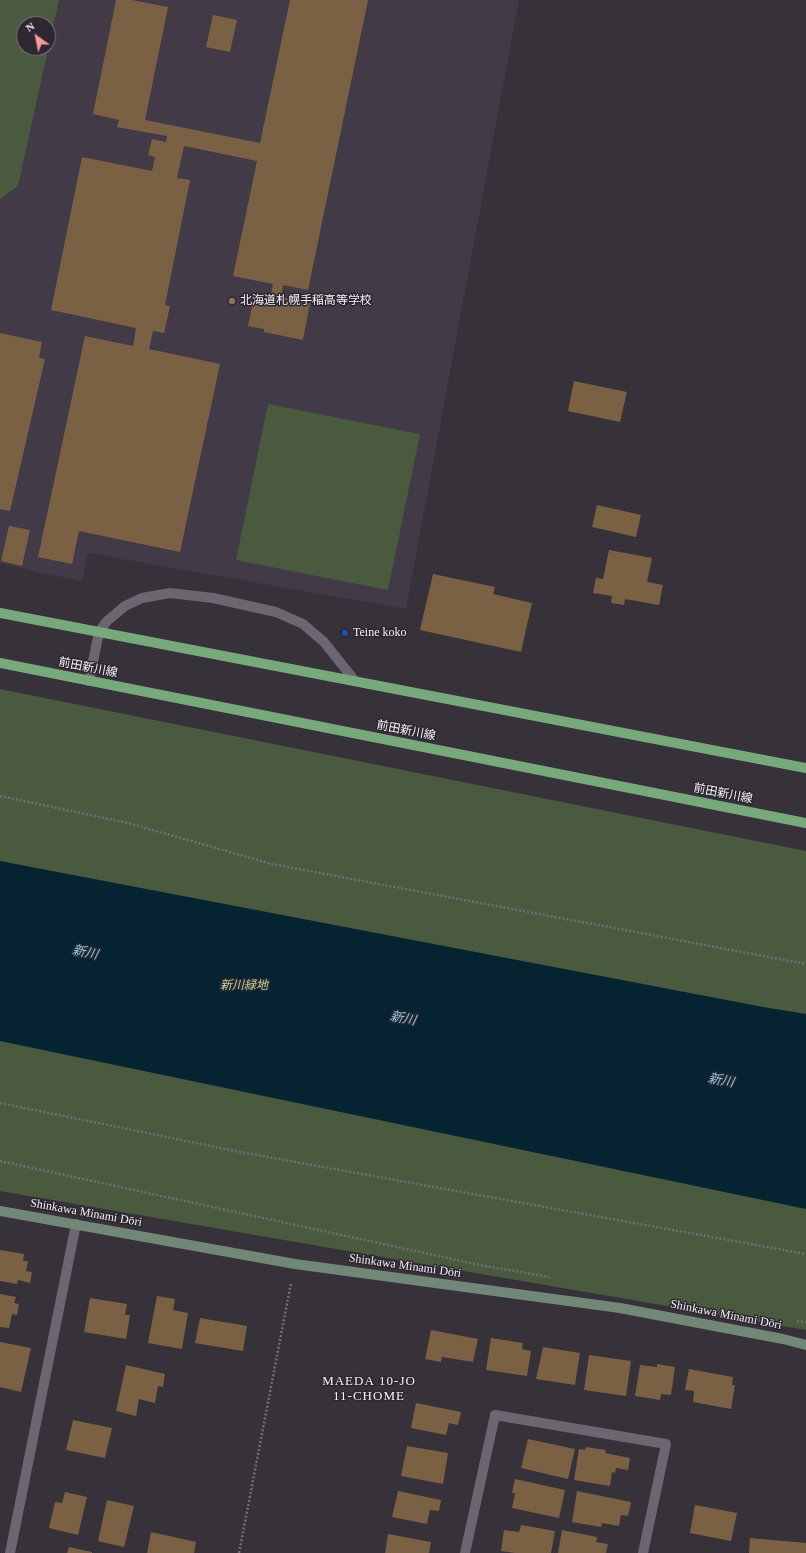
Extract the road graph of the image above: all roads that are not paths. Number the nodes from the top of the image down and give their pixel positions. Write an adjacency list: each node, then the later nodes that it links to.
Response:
1 (0, 613): 2 (main road)
2 (99, 632): 4 (street); 5 (main road); 5 (street)
3 (0, 663): 4 (main road, 前田新川線)
4 (88, 681): 7 (main road, 前田新川線)
5 (355, 682): 6 (main road)
6 (806, 768)
7 (806, 823)
8 (0, 1211): 9 (street, Shinkawa Minami Dōri)
9 (76, 1224): 10 (street, Shinkawa Minami Dōri); 11 (street)
10 (806, 1345)
11 (10, 1553)
12 (465, 1553): 13 (street)
13 (643, 1553)

